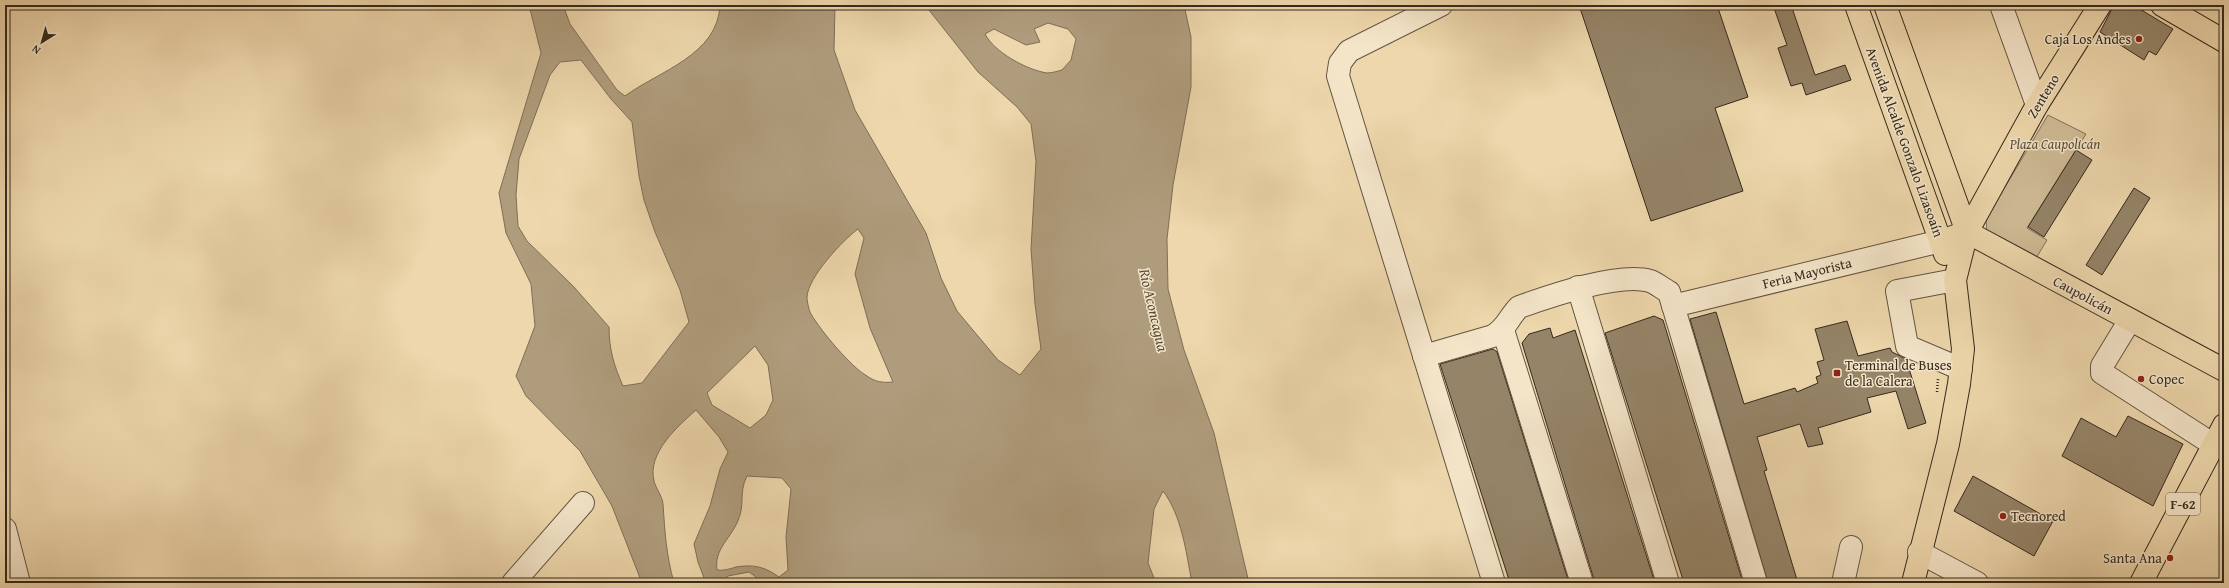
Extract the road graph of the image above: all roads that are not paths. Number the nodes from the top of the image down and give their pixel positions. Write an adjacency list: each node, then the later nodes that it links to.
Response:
1 (1441, 5): 16 (street)
2 (1856, 5): 10 (main road, Avenida Alcalde Gonzalo Lizasoaín)
3 (1885, 5): 9 (main road, Avenida Alcalde Gonzalo Lizasoaín)
4 (2001, 5): 8 (street)
5 (2100, 5): 8 (main road, Zenteno)
6 (2162, 5): 7 (main road)
7 (2224, 40)
8 (2036, 105): 9 (main road, Zenteno)
9 (1967, 232): 10 (main road); 11 (main road, Avenida Alcalde Gonzalo Lizasoaín); 14 (main road, Caupolicán)
10 (1940, 241): 11 (main road, Avenida Alcalde Gonzalo Lizasoaín); 13 (street, Feria Mayorista)
11 (1955, 280): 17 (main road, Avenida Alcalde Gonzalo Lizasoaín); 17 (street)
12 (1578, 288): 13 (street); 15 (street); 29 (street)
13 (1673, 306): 30 (street)
14 (2130, 320): 18 (main road, Caupolicán); 20 (street)
15 (1503, 330): 16 (street); 28 (street)
16 (1424, 356): 27 (street)
17 (1960, 369): 24 (main road, Avenida Alcalde Gonzalo Lizasoaín)
18 (2224, 370)
19 (2224, 425): 20 (main road, F-62)
20 (2214, 445): 34 (main road, F-62)
21 (583, 503): 26 (street)
22 (5, 529): 25 (street)
23 (1851, 547): 31 (street)
24 (1919, 552): 32 (main road, Avenida Alcalde Gonzalo Lizasoaín); 33 (street)
25 (20, 583)
26 (512, 583)
27 (1494, 583)
28 (1582, 583)
29 (1668, 583)
30 (1756, 583)
31 (1843, 583)
32 (1912, 583)
33 (1977, 583)
34 (2142, 583)

